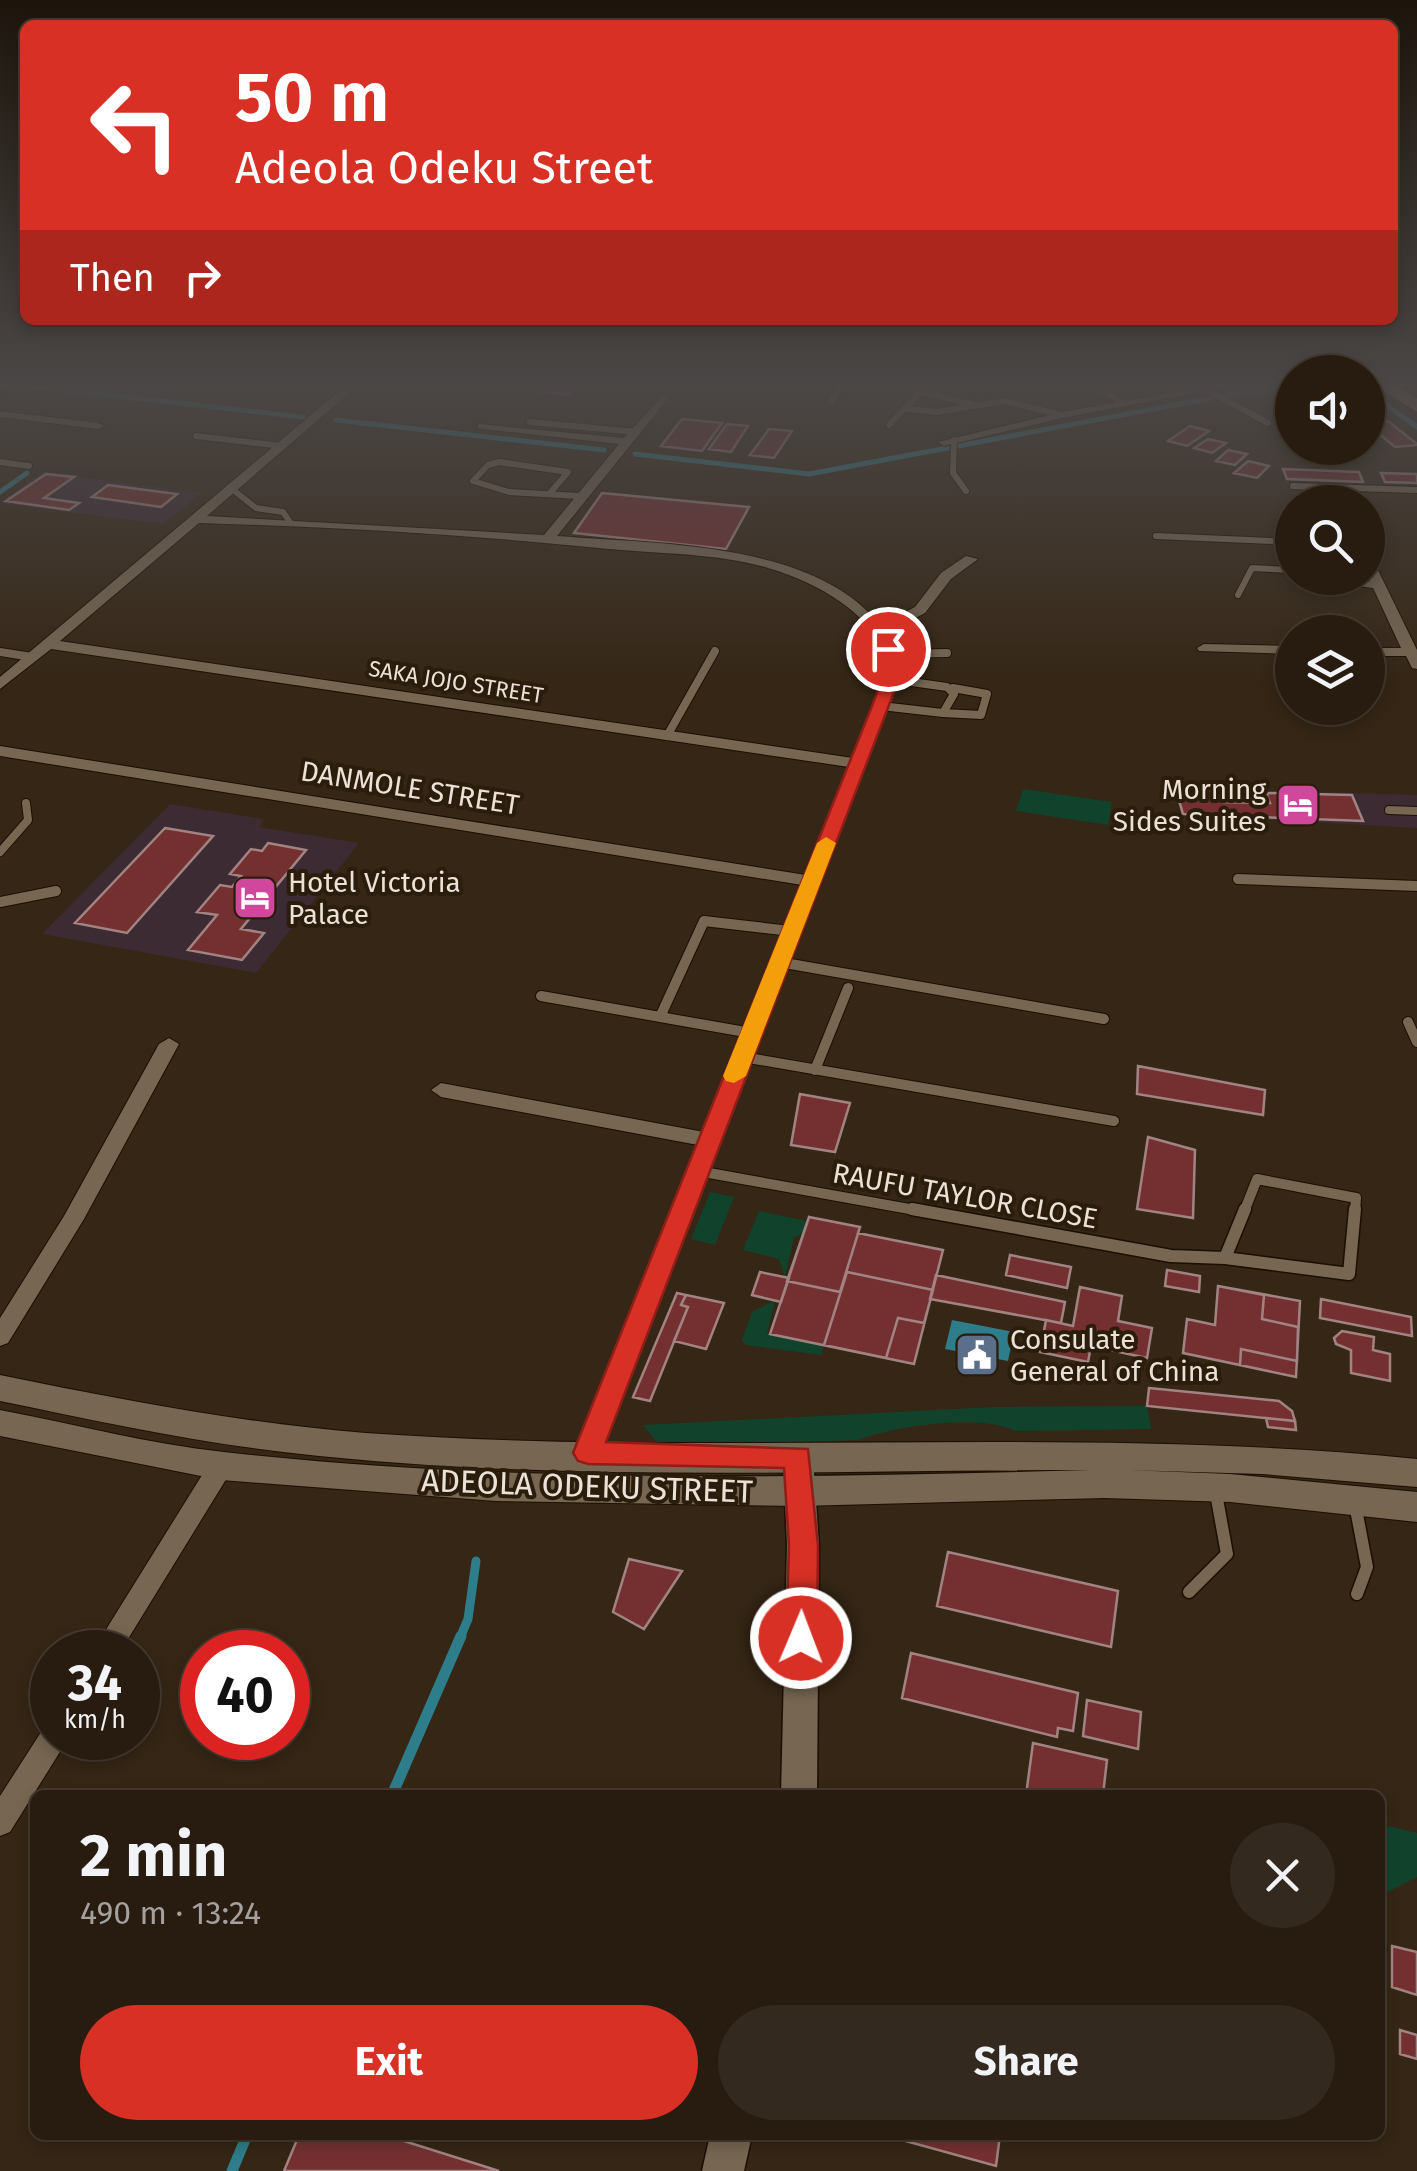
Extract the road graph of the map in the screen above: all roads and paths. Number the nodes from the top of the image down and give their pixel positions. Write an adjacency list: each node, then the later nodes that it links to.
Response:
1 (239, 483): 6 (street)
2 (478, 483): 10 (lane)
3 (559, 483): 10 (lane)
4 (590, 483): 11 (street)
5 (960, 483): 9 (lane)
6 (232, 489): 12 (street); 13 (lane)
7 (1385, 489): 8 (lane)
8 (1417, 490)
9 (966, 492)
10 (550, 494): 11 (lane)
11 (578, 496): 15 (street)
12 (196, 519): 13 (street); 22 (street)
13 (290, 522): 15 (street)
14 (1156, 536): 16 (lane)
15 (548, 538): 21 (street)
16 (1275, 541)
17 (971, 559): 21 (street)
18 (1275, 569): 19 (lane)
19 (1238, 595)
20 (1383, 595): 31 (street)
21 (880, 632): 28 (street)
22 (49, 644): 30 (street); 37 (street, SAKA JOJO STREET)
23 (1204, 648): 25 (street)
24 (715, 650): 37 (lane)
25 (1275, 650)
26 (0, 652): 30 (lane)
27 (946, 653): 28 (lane)
28 (890, 654): 32 (street)
29 (1385, 654): 31 (street)
30 (32, 657): 33 (street)
31 (1414, 658)
32 (890, 679): 34 (lane); 35 (street)
33 (0, 685)
34 (953, 688): 36 (lane); 36 (lane)
35 (881, 706): 36 (lane); 39 (street)
36 (943, 714)
37 (667, 736): 39 (street, SAKA JOJO STREET)
38 (0, 750): 45 (street, DANMOLE STREET)
39 (858, 764): 45 (street)
40 (26, 803): 43 (lane)
41 (1390, 810): 42 (lane)
42 (1417, 811)
43 (0, 852)
44 (1238, 879): 46 (lane)
45 (811, 881): 49 (street)
46 (1417, 886)
47 (56, 891): 48 (lane)
48 (0, 902)
49 (792, 931): 50 (street); 53 (lane)
50 (779, 962): 54 (lane); 56 (street)
51 (848, 988): 60 (lane)
52 (541, 996): 53 (lane)
53 (660, 1017): 56 (lane)
54 (1104, 1019)
55 (1408, 1022): 57 (lane)
56 (751, 1033): 59 (street)
57 (1417, 1042)
58 (169, 1044): 66 (street)
59 (742, 1057): 60 (lane); 63 (street)
60 (816, 1070): 62 (lane)
61 (441, 1090): 63 (street)
62 (1114, 1121)
63 (710, 1140): 64 (street)
64 (696, 1171): 65 (lane, RAUFU TAYLOR CLOSE); 69 (street)
65 (1225, 1258): 65 (lane, RAUFU TAYLOR CLOSE)
66 (0, 1337)
67 (0, 1388): 69 (main road, ADEOLA ODEKU STREET)
68 (0, 1423): 71 (main road, ADEOLA ODEKU STREET)
69 (588, 1453): 70 (main road, ADEOLA ODEKU STREET)
70 (798, 1457): 72 (main road, ADEOLA ODEKU STREET); 74 (street)
71 (221, 1466): 74 (main road, ADEOLA ODEKU STREET); 79 (street)
72 (1417, 1473)
73 (1215, 1487): 74 (main road, ADEOLA ODEKU STREET); 75 (main road, ADEOLA ODEKU STREET); 77 (lane)
74 (800, 1492): 81 (street)
75 (1353, 1498): 76 (main road, ADEOLA ODEKU STREET); 78 (lane)
76 (1417, 1506)
77 (1189, 1592)
78 (1357, 1594)
79 (119, 1630)
80 (38, 1760): 82 (street)
81 (799, 1790)
82 (0, 1822)
83 (730, 2140): 84 (street)
84 (723, 2171)

